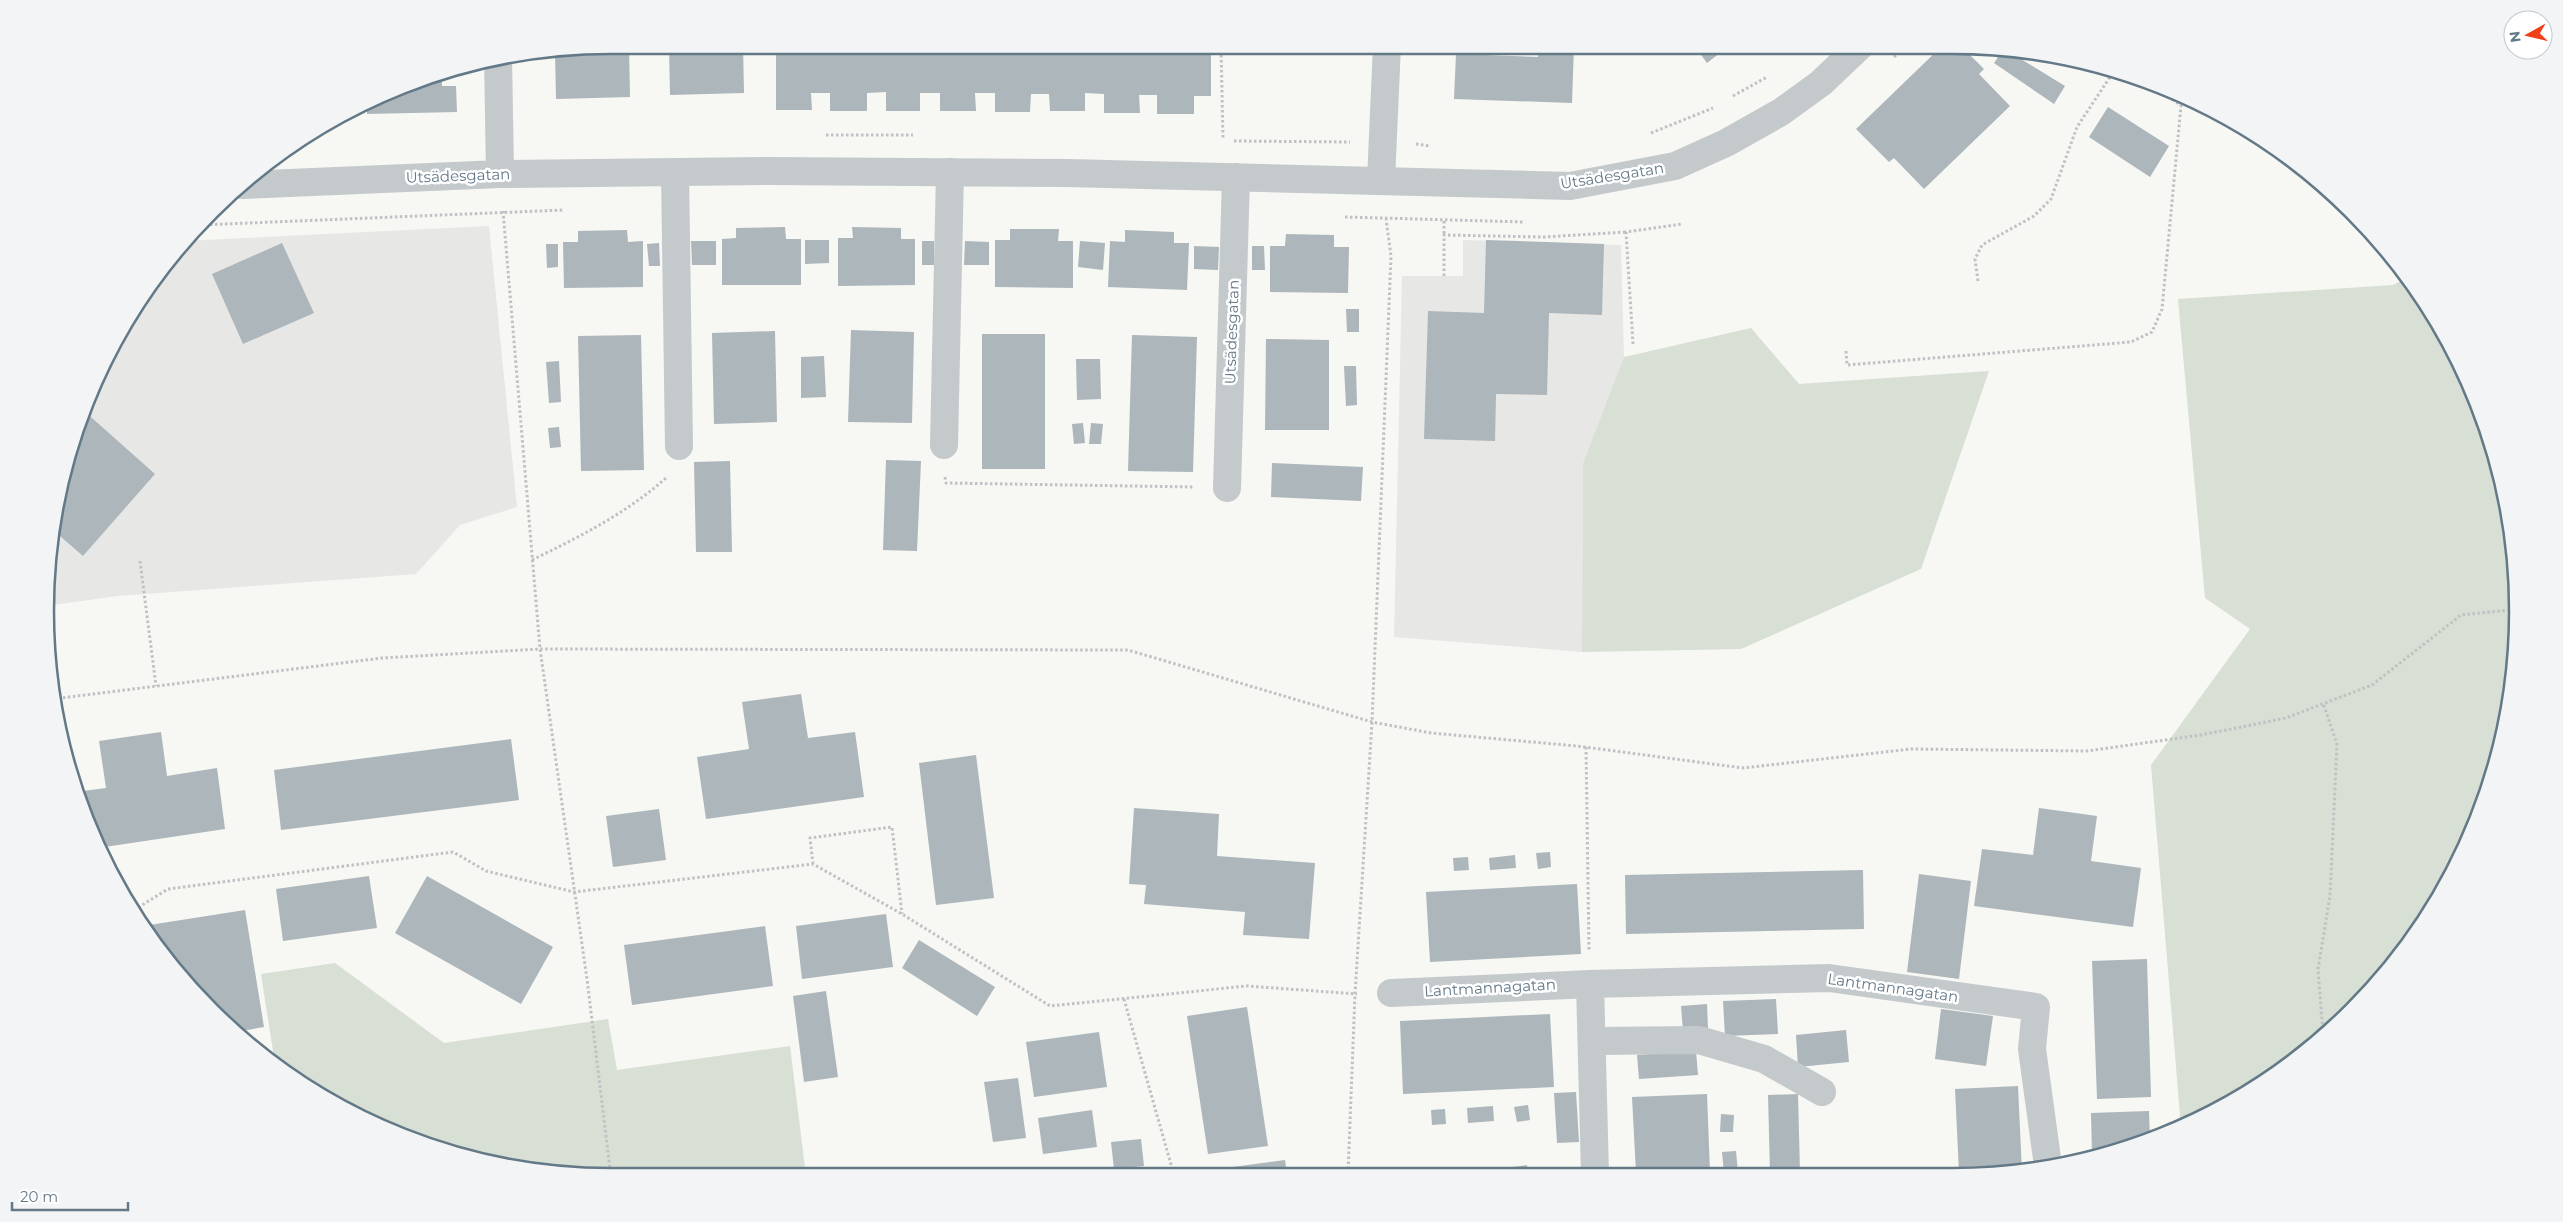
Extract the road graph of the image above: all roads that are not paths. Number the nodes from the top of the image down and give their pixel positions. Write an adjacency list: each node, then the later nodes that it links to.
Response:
1 (1387, 54): 8 (street)
2 (1851, 54): 8 (street, Utsädesgatan)
3 (498, 65): 6 (street)
4 (675, 172): 5 (street, Utsädesgatan); 6 (street, Utsädesgatan); 11 (street)
5 (950, 172): 7 (street, Utsädesgatan); 10 (street)
6 (500, 174): 9 (street, Utsädesgatan)
7 (1236, 177): 8 (street, Utsädesgatan); 12 (street, Utsädesgatan)
8 (1381, 181)
9 (253, 185)
10 (944, 445)
11 (679, 446)
12 (1227, 488)
13 (1590, 984): 14 (street, Lantmannagatan); 15 (street); 17 (street, Lantmannagatan)
14 (1391, 993)
15 (1593, 1041): 16 (street); 18 (street)
16 (1822, 1092)
17 (2047, 1160)
18 (1596, 1168)

